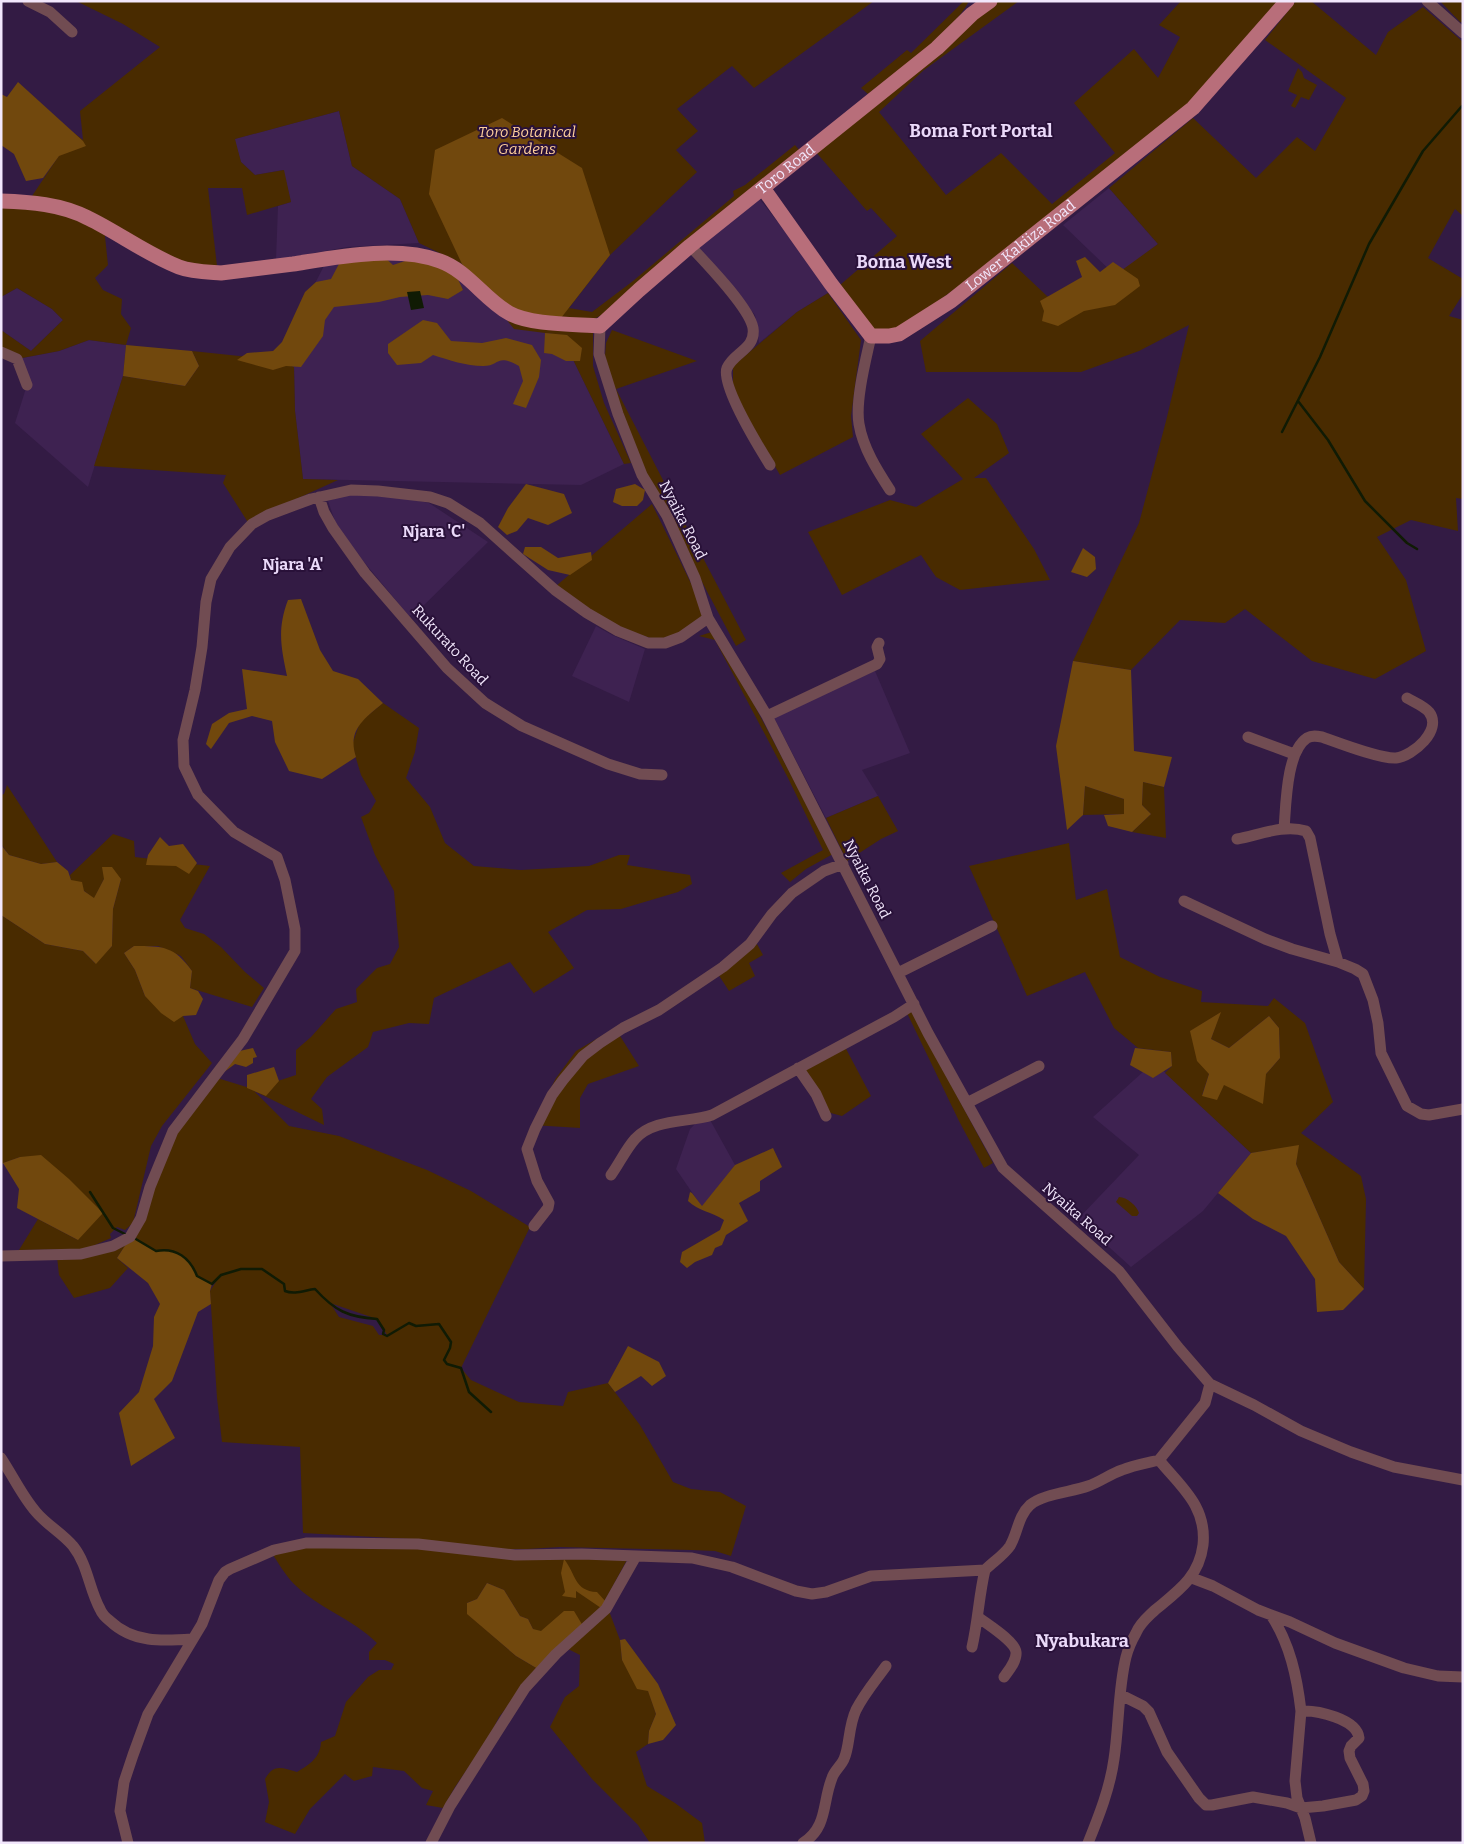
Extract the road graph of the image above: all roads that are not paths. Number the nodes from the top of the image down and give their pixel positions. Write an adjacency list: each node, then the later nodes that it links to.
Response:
1 (28, 1): 6 (street)
2 (990, 1): 5 (main road, Toro Road)
3 (1287, 1): 12 (main road, Lower Kakiiza Road)
4 (1427, 1): 7 (street)
5 (974, 8): 8 (main road, Toro Road)
6 (72, 32)
7 (1463, 33)
8 (763, 188): 10 (main road, Toro Road); 12 (main road)
9 (1, 201): 11 (main road)
10 (690, 246): 11 (main road, Toro Road); 15 (street)
11 (600, 326): 18 (street, Nyaika Road)
12 (871, 336): 16 (street)
13 (1, 352): 14 (street)
14 (27, 385)
15 (770, 465)
16 (890, 490)
17 (319, 497): 18 (street); 24 (street, Rukurato Road); 40 (street)
18 (708, 618): 21 (street, Nyaika Road)
19 (878, 643): 21 (street)
20 (1407, 698): 23 (street)
21 (767, 716): 27 (street, Nyaika Road)
22 (1248, 737): 23 (street)
23 (1294, 754): 25 (street)
24 (662, 775)
25 (1284, 829): 26 (street); 30 (street)
26 (1237, 838)
27 (843, 864): 31 (street, Nyaika Road); 39 (street)
28 (1184, 901): 30 (street)
29 (992, 926): 31 (street)
30 (1338, 962): 36 (street)
31 (898, 973): 32 (street, Nyaika Road)
32 (914, 1004): 34 (street); 35 (street, Nyaika Road)
33 (1040, 1066): 35 (street)
34 (798, 1068): 37 (street); 38 (street)
35 (967, 1103): 41 (street, Nyaika Road)
36 (1463, 1109)
37 (826, 1116)
38 (611, 1175)
39 (534, 1226)
40 (1, 1256)
41 (1210, 1384): 43 (street); 44 (street)
42 (1, 1458): 50 (street)
43 (1160, 1460): 46 (street); 47 (street)
44 (1463, 1480)
45 (636, 1556): 46 (street); 50 (street); 59 (street)
46 (985, 1570): 49 (street)
47 (1192, 1578): 48 (street); 55 (street)
48 (1270, 1615): 54 (street); 56 (street)
49 (978, 1618): 51 (street); 53 (street)
50 (192, 1639): 58 (street)
51 (972, 1647)
52 (886, 1666): 60 (street)
53 (1004, 1677)
54 (1463, 1677)
55 (1121, 1695): 57 (street); 61 (street)
56 (1301, 1712): 57 (street); 57 (street)
57 (1301, 1808): 62 (street)
58 (128, 1843)
59 (431, 1843)
60 (803, 1843)
61 (1088, 1843)
62 (1310, 1843)

